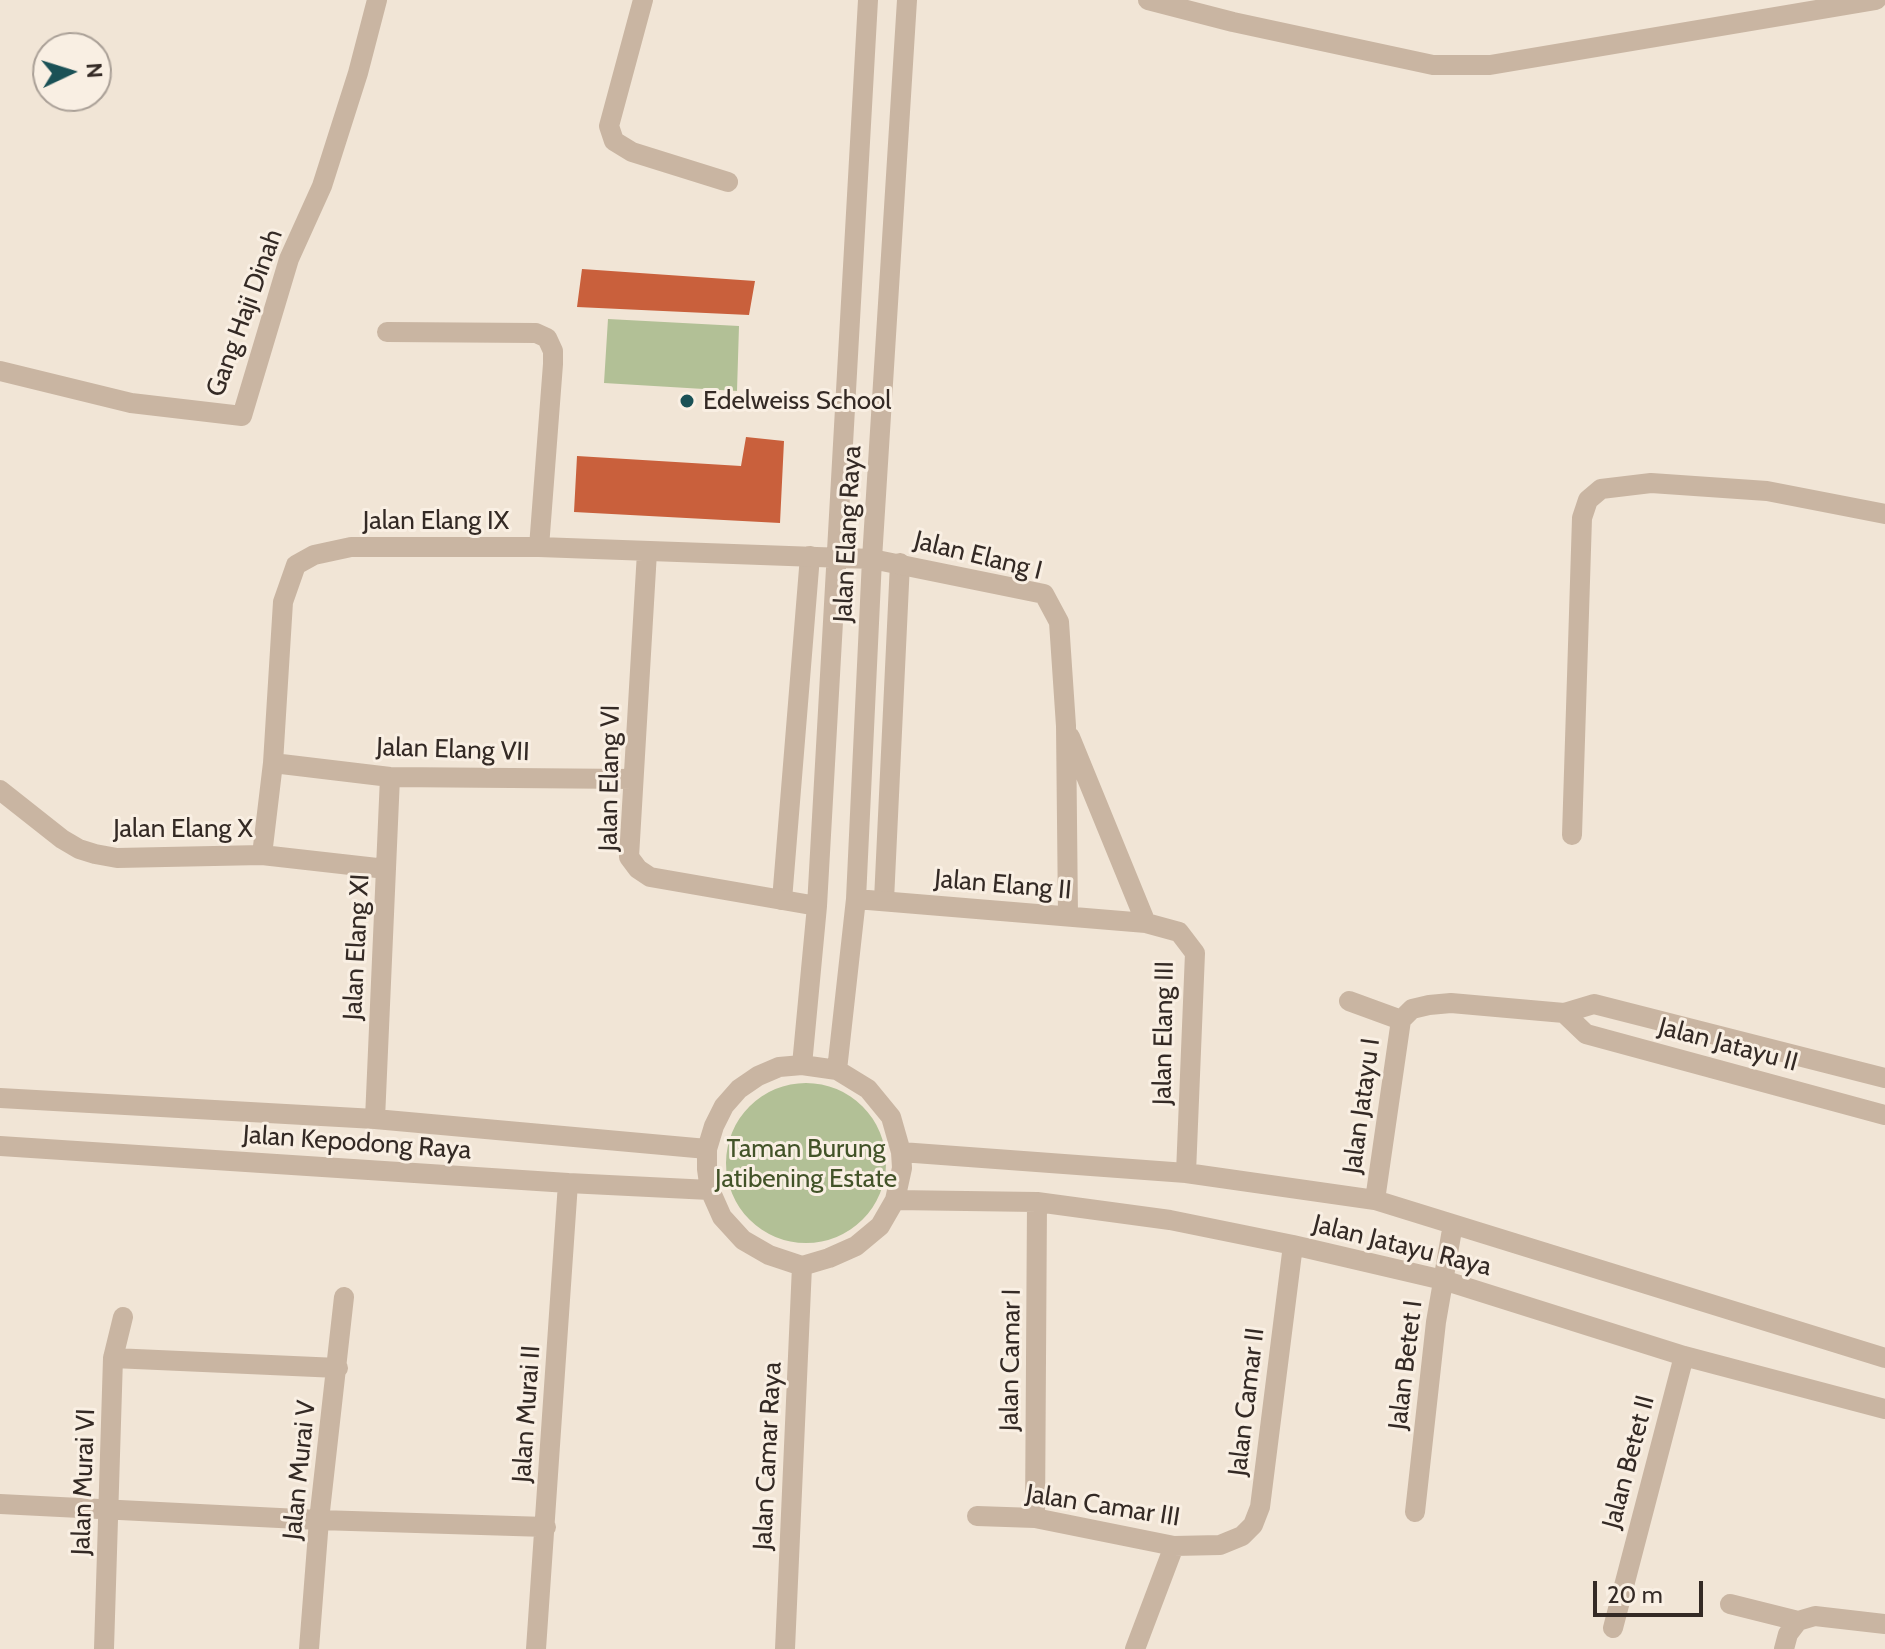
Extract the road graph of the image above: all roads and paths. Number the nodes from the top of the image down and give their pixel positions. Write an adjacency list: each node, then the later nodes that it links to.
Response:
1 (377, 0): 9 (street, Gang Haji Dinah)
2 (643, 0): 7 (street)
3 (868, 0): 16 (street, Jalan Elang Raya)
4 (907, 0): 13 (street, Jalan Elang Raya)
5 (1148, 0): 6 (street)
6 (1876, 0)
7 (728, 182)
8 (387, 332): 11 (street)
9 (0, 371)
10 (1885, 514): 22 (street)
11 (539, 547): 12 (street, Jalan Elang IX); 18 (street, Jalan Elang IX)
12 (647, 552): 15 (street, Jalan Elang IX); 20 (street, Jalan Elang VI)
13 (872, 559): 14 (street, Jalan Elang I); 16 (street, Jalan Elang IX); 25 (street, Jalan Elang Raya)
14 (900, 563): 17 (street, Jalan Elang I); 27 (street)
15 (809, 565): 16 (street, Jalan Elang IX); 26 (street)
16 (835, 566): 28 (street, Jalan Elang Raya)
17 (1066, 726): 29 (street); 30 (street)
18 (273, 763): 19 (street, Jalan Elang VII); 23 (street, Jalan Elang IX)
19 (390, 777): 20 (street, Jalan Elang VII); 24 (street, Jalan Elang XI)
20 (633, 779): 26 (street, Jalan Elang VI)
21 (0, 790): 23 (street, Jalan Elang X)
22 (1572, 835)
23 (262, 855): 24 (street, Jalan Elang X)
24 (386, 869): 39 (street, Jalan Elang XI)
25 (856, 899): 27 (street, Jalan Elang II); 35 (street, Jalan Elang Raya)
26 (782, 900): 28 (street, Jalan Elang VI)
27 (884, 900): 29 (street, Jalan Elang II)
28 (817, 906): 34 (street, Jalan Elang Raya)
29 (1068, 916): 30 (street, Jalan Elang II)
30 (1146, 923): 43 (street, Jalan Elang III)
31 (1349, 1001): 33 (street)
32 (1564, 1013): 33 (street, Jalan Jatayu II); 36 (street, Jalan Jatayu II); 38 (street, Jalan Jatayu II)
33 (1401, 1020): 47 (street, Jalan Jatayu I)
34 (802, 1065): 35 (street); 41 (street)
35 (837, 1070): 42 (street)
36 (1885, 1078)
37 (0, 1098): 39 (street, Jalan Kepodong Raya)
38 (1885, 1115)
39 (375, 1119): 41 (street, Jalan Kepodong Raya)
40 (0, 1146): 44 (street, Jalan Kepodong Raya)
41 (707, 1149): 45 (street)
42 (901, 1152): 43 (street, Jalan Jatayu Raya); 46 (street)
43 (1186, 1173): 47 (street, Jalan Jatayu Raya)
44 (568, 1183): 45 (street, Jalan Kepodong Raya); 66 (street, Jalan Murai II)
45 (710, 1190): 51 (street)
46 (895, 1200): 48 (street, Jalan Jatayu Raya); 51 (street)
47 (1375, 1200): 49 (street, Jalan Jatayu Raya)
48 (1037, 1202): 50 (street, Jalan Jatayu Raya); 64 (street, Jalan Camar I)
49 (1453, 1224): 52 (street, Jalan Betet I); 57 (street, Jalan Jatayu Raya)
50 (1293, 1245): 52 (street, Jalan Jatayu Raya); 67 (street, Jalan Camar II)
51 (802, 1266): 76 (street, Jalan Camar Raya)
52 (1443, 1280): 55 (street, Jalan Jatayu Raya); 62 (street, Jalan Betet I)
53 (344, 1297): 58 (street, Jalan Murai V)
54 (123, 1317): 56 (street, Jalan Murai VI)
55 (1684, 1356): 59 (street, Jalan Jatayu Raya); 72 (street, Jalan Betet II)
56 (113, 1358): 58 (street); 61 (street, Jalan Murai VI)
57 (1885, 1358)
58 (338, 1368): 65 (street, Jalan Murai V)
59 (1885, 1409)
60 (0, 1504): 61 (street)
61 (110, 1509): 65 (street); 73 (street, Jalan Murai VI)
62 (1415, 1512)
63 (977, 1516): 64 (street, Jalan Camar III)
64 (1035, 1518): 68 (street, Jalan Camar III)
65 (319, 1520): 66 (street); 74 (street, Jalan Murai V)
66 (546, 1527): 75 (street, Jalan Murai II)
67 (1220, 1545): 68 (street, Jalan Camar III)
68 (1174, 1546): 77 (street)
69 (1730, 1604): 70 (street)
70 (1798, 1621): 71 (street); 78 (street)
71 (1885, 1624)
72 (1613, 1628)
73 (104, 1649)
74 (309, 1649)
75 (536, 1649)
76 (785, 1649)
77 (1135, 1649)
78 (1784, 1649)

